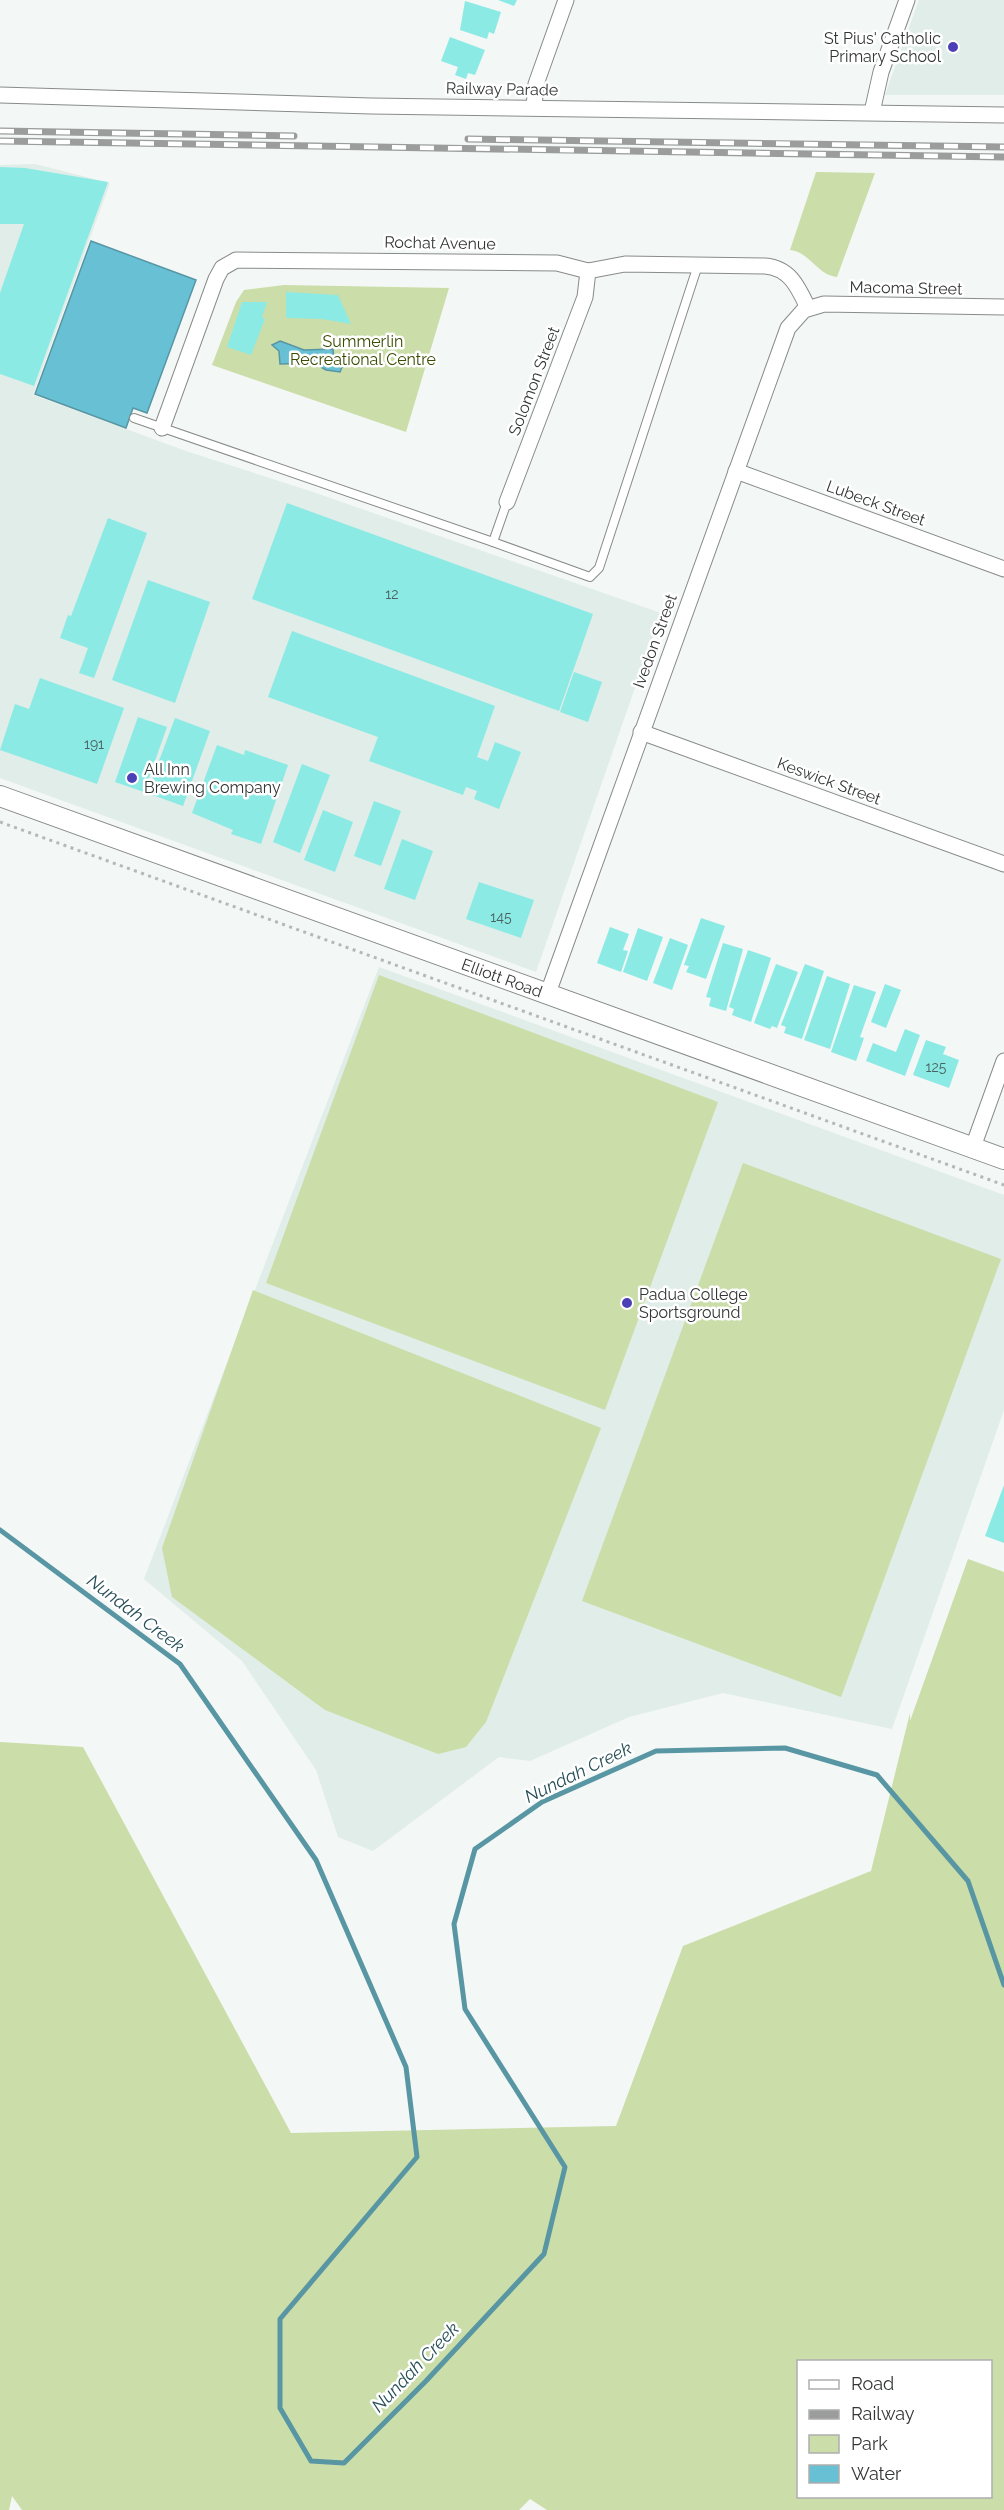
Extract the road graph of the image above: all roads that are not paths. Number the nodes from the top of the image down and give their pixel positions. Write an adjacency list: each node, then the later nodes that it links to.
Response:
1 (566, 0): 4 (street)
2 (907, 0): 5 (street)
3 (0, 95): 4 (street, Railway Parade)
4 (534, 107): 5 (street, Railway Parade)
5 (872, 112): 6 (street, Railway Parade)
6 (1004, 115)
7 (698, 266): 8 (street, Rochat Avenue); 10 (street, Rochat Avenue); 15 (lane)
8 (588, 271): 12 (street, Rochat Avenue); 14 (street, Solomon Street)
9 (1004, 307): 10 (street, Macoma Street)
10 (808, 308): 13 (street, Ivedon Street)
11 (134, 418): 12 (lane)
12 (162, 428): 15 (lane)
13 (736, 471): 16 (street, Lubeck Street); 17 (street, Ivedon Street)
14 (507, 502): 15 (lane)
15 (493, 542)
16 (1004, 569)
17 (641, 732): 19 (street, Keswick Street); 20 (street, Ivedon Street)
18 (0, 796): 20 (street, Elliott Road)
19 (1004, 864)
20 (548, 993): 22 (street, Elliott Road)
21 (1004, 1061): 22 (street)
22 (973, 1147): 23 (street, Elliott Road)
23 (1004, 1159)

